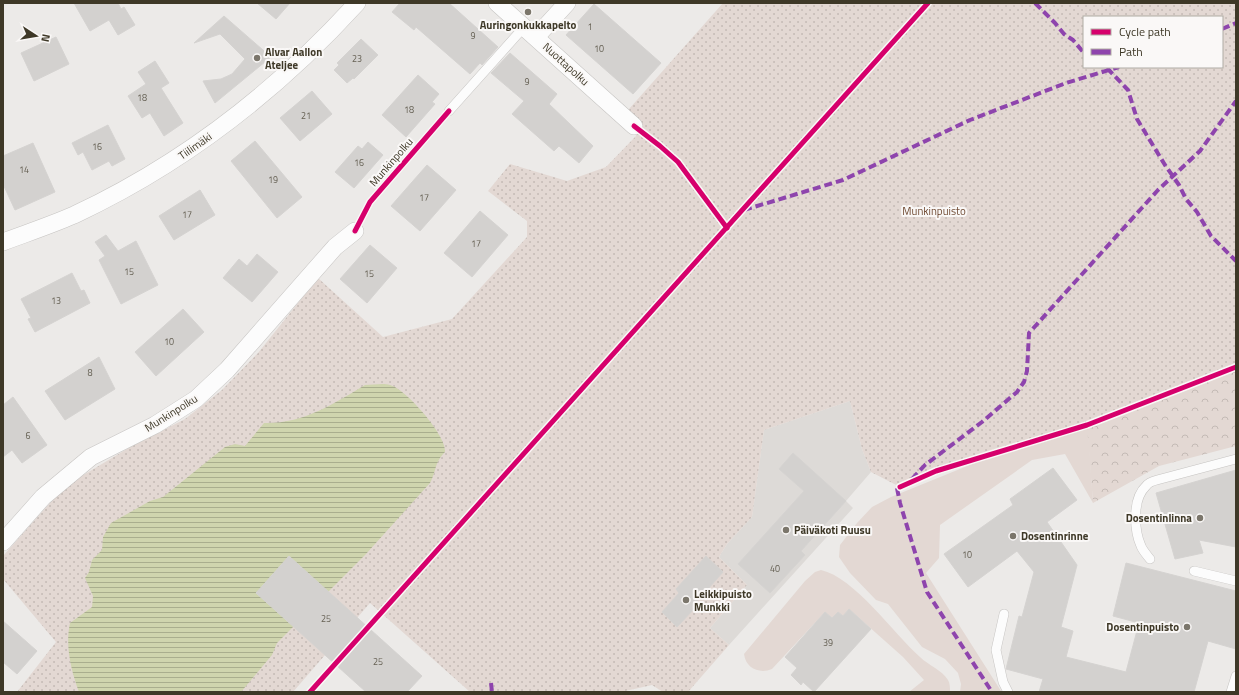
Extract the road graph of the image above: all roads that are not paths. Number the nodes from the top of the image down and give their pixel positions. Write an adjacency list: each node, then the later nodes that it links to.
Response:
1 (357, 3): 8 (street, Tiilimäki)
2 (497, 3): 4 (street, Nuottapolku)
3 (566, 3): 4 (street)
4 (530, 32): 5 (lane); 6 (street, Nuottapolku)
5 (449, 111)
6 (634, 126)
7 (355, 231): 10 (street, Munkinpolku)
8 (3, 242)
9 (1236, 459): 11 (lane)
10 (3, 542)
11 (1150, 559)
12 (1194, 571): 13 (lane)
13 (1236, 581)
14 (1004, 614): 16 (lane)
15 (1236, 676): 17 (lane)
16 (1008, 692)
17 (1231, 692)

